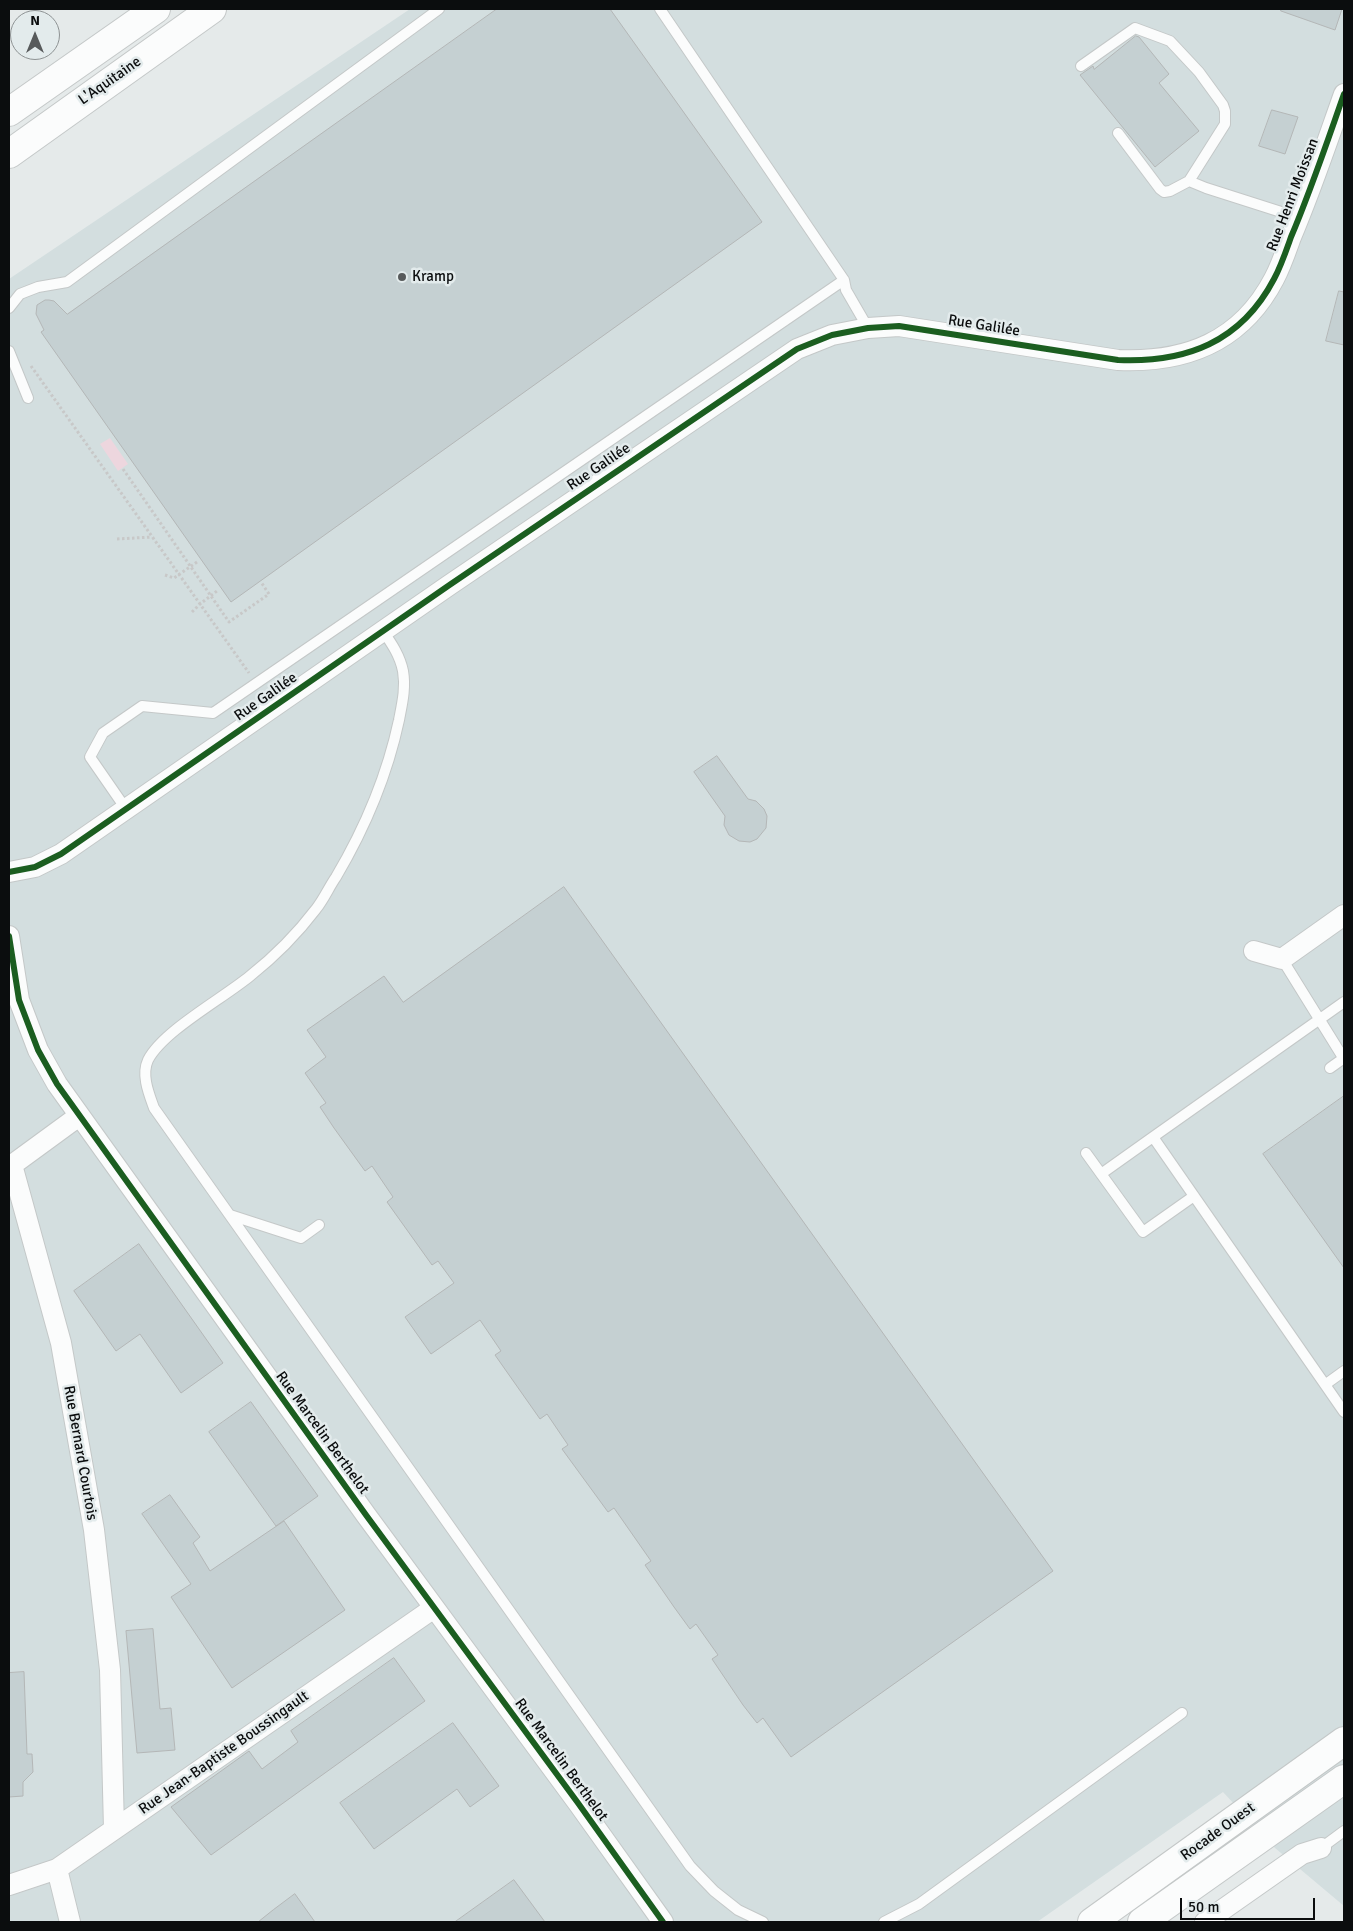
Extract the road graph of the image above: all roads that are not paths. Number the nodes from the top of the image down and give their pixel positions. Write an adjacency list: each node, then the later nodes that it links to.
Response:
1 (156, 9): 7 (main road)
2 (212, 9): 9 (main road, L'Aquitaine)
3 (439, 9): 14 (lane)
4 (660, 9): 12 (lane)
5 (1081, 66): 10 (lane)
6 (1344, 94): 11 (street, Rue Henri Moissan)
7 (9, 112)
8 (1118, 133): 10 (lane)
9 (9, 154)
10 (1189, 181): 11 (lane)
11 (1300, 218): 13 (street, Rue Henri Moissan)
12 (844, 280): 15 (lane); 19 (lane)
13 (1260, 301): 15 (street, Rue Galilée)
14 (9, 308)
15 (868, 328): 18 (street, Rue Galilée)
16 (9, 351): 17 (lane)
17 (28, 398)
18 (383, 631): 19 (street, Rue Galilée); 35 (lane)
19 (126, 809): 20 (street, Rue Galilée)
20 (9, 872)
21 (1344, 915): 24 (street)
22 (9, 936): 25 (street, Rue Marcelin Berthelot)
23 (1254, 951): 24 (street)
24 (1282, 959): 27 (lane)
25 (14, 1000): 30 (street, Rue Marcelin Berthelot)
26 (1344, 1002): 27 (lane)
27 (1320, 1019): 28 (lane); 31 (lane)
28 (1344, 1059): 29 (lane)
29 (1330, 1068)
30 (79, 1116): 40 (street, Rue Marcelin Berthelot); 44 (street, Rue Bernard Courtois)
31 (1153, 1137): 33 (lane); 34 (lane)
32 (1086, 1153): 33 (lane)
33 (1101, 1174): 34 (lane)
34 (1194, 1196): 38 (lane)
35 (230, 1215): 36 (lane); 51 (lane)
36 (319, 1225)
37 (1344, 1371): 38 (lane)
38 (1326, 1384): 39 (lane)
39 (1344, 1412)
40 (434, 1608): 44 (street, Rue Jean-Baptiste Boussingault); 50 (street, Rue Marcelin Berthelot)
41 (1182, 1713): 52 (lane)
42 (1344, 1741): 53 (main road, Rocade Ouest)
43 (1344, 1779): 54 (main road)
44 (114, 1828): 47 (street, Rue Jean-Baptiste Boussingault)
45 (1344, 1831): 46 (lane)
46 (1322, 1848): 55 (street)
47 (57, 1869): 48 (street, Rue Jean-Baptiste Boussingault); 49 (street)
48 (9, 1885)
49 (70, 1922)
50 (663, 1922)
51 (763, 1922)
52 (884, 1922)
53 (1092, 1922)
54 (1142, 1922)
55 (1205, 1922)

